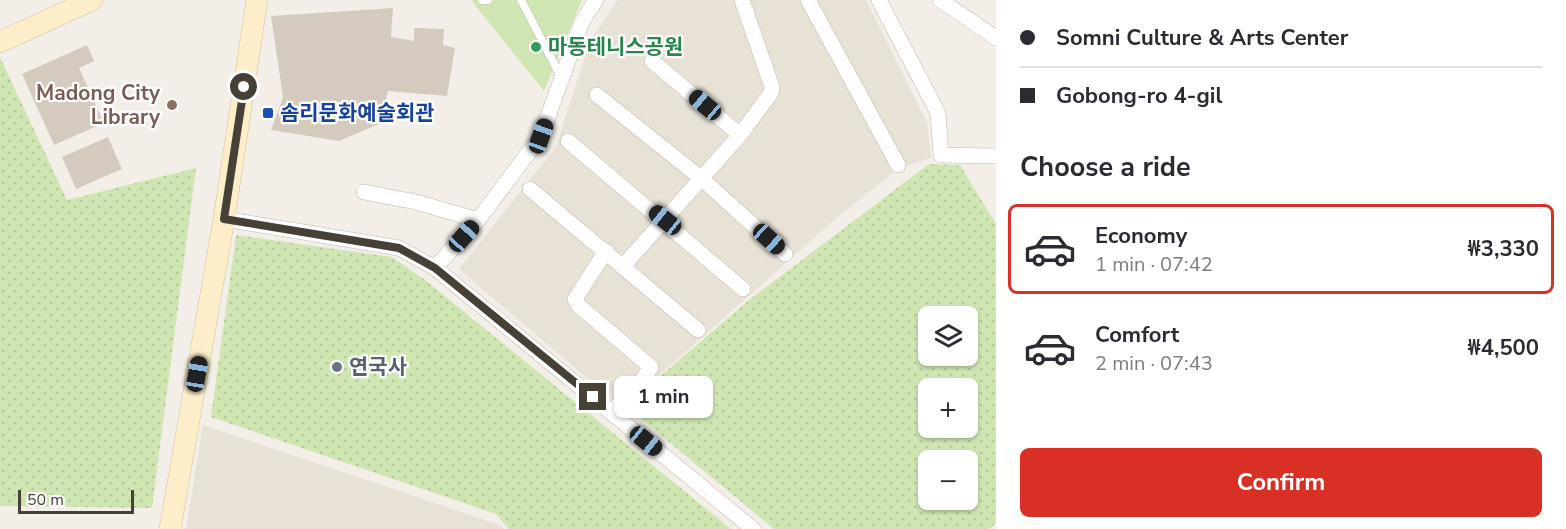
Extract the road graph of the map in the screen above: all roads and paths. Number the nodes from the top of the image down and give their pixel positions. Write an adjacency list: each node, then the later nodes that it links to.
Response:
1 (92, 0): 12 (street)
2 (256, 0): 23 (street)
3 (482, 0): 4 (lane)
4 (488, 0)
5 (521, 0): 14 (lane)
6 (596, 0): 14 (street)
7 (808, 0): 19 (street)
8 (879, 0): 18 (street)
9 (940, 0): 11 (street)
10 (745, 1): 16 (street)
11 (996, 38)
12 (0, 42)
13 (652, 61): 16 (street)
14 (562, 79): 24 (street)
15 (597, 95): 20 (street)
16 (740, 135): 20 (street)
17 (568, 141): 25 (street)
18 (996, 156)
19 (898, 165)
20 (702, 179): 25 (street); 27 (street)
21 (530, 189): 26 (street)
22 (364, 192): 24 (street)
23 (224, 219): 29 (street); 33 (street)
24 (478, 220): 29 (street)
25 (665, 220): 28 (street); 30 (street)
26 (606, 251): 28 (street); 32 (street)
27 (785, 254)
28 (624, 266): 31 (street)
29 (435, 268): 32 (street)
30 (743, 289)
31 (698, 330)
32 (611, 412): 34 (street)
33 (170, 529)
34 (753, 529)

